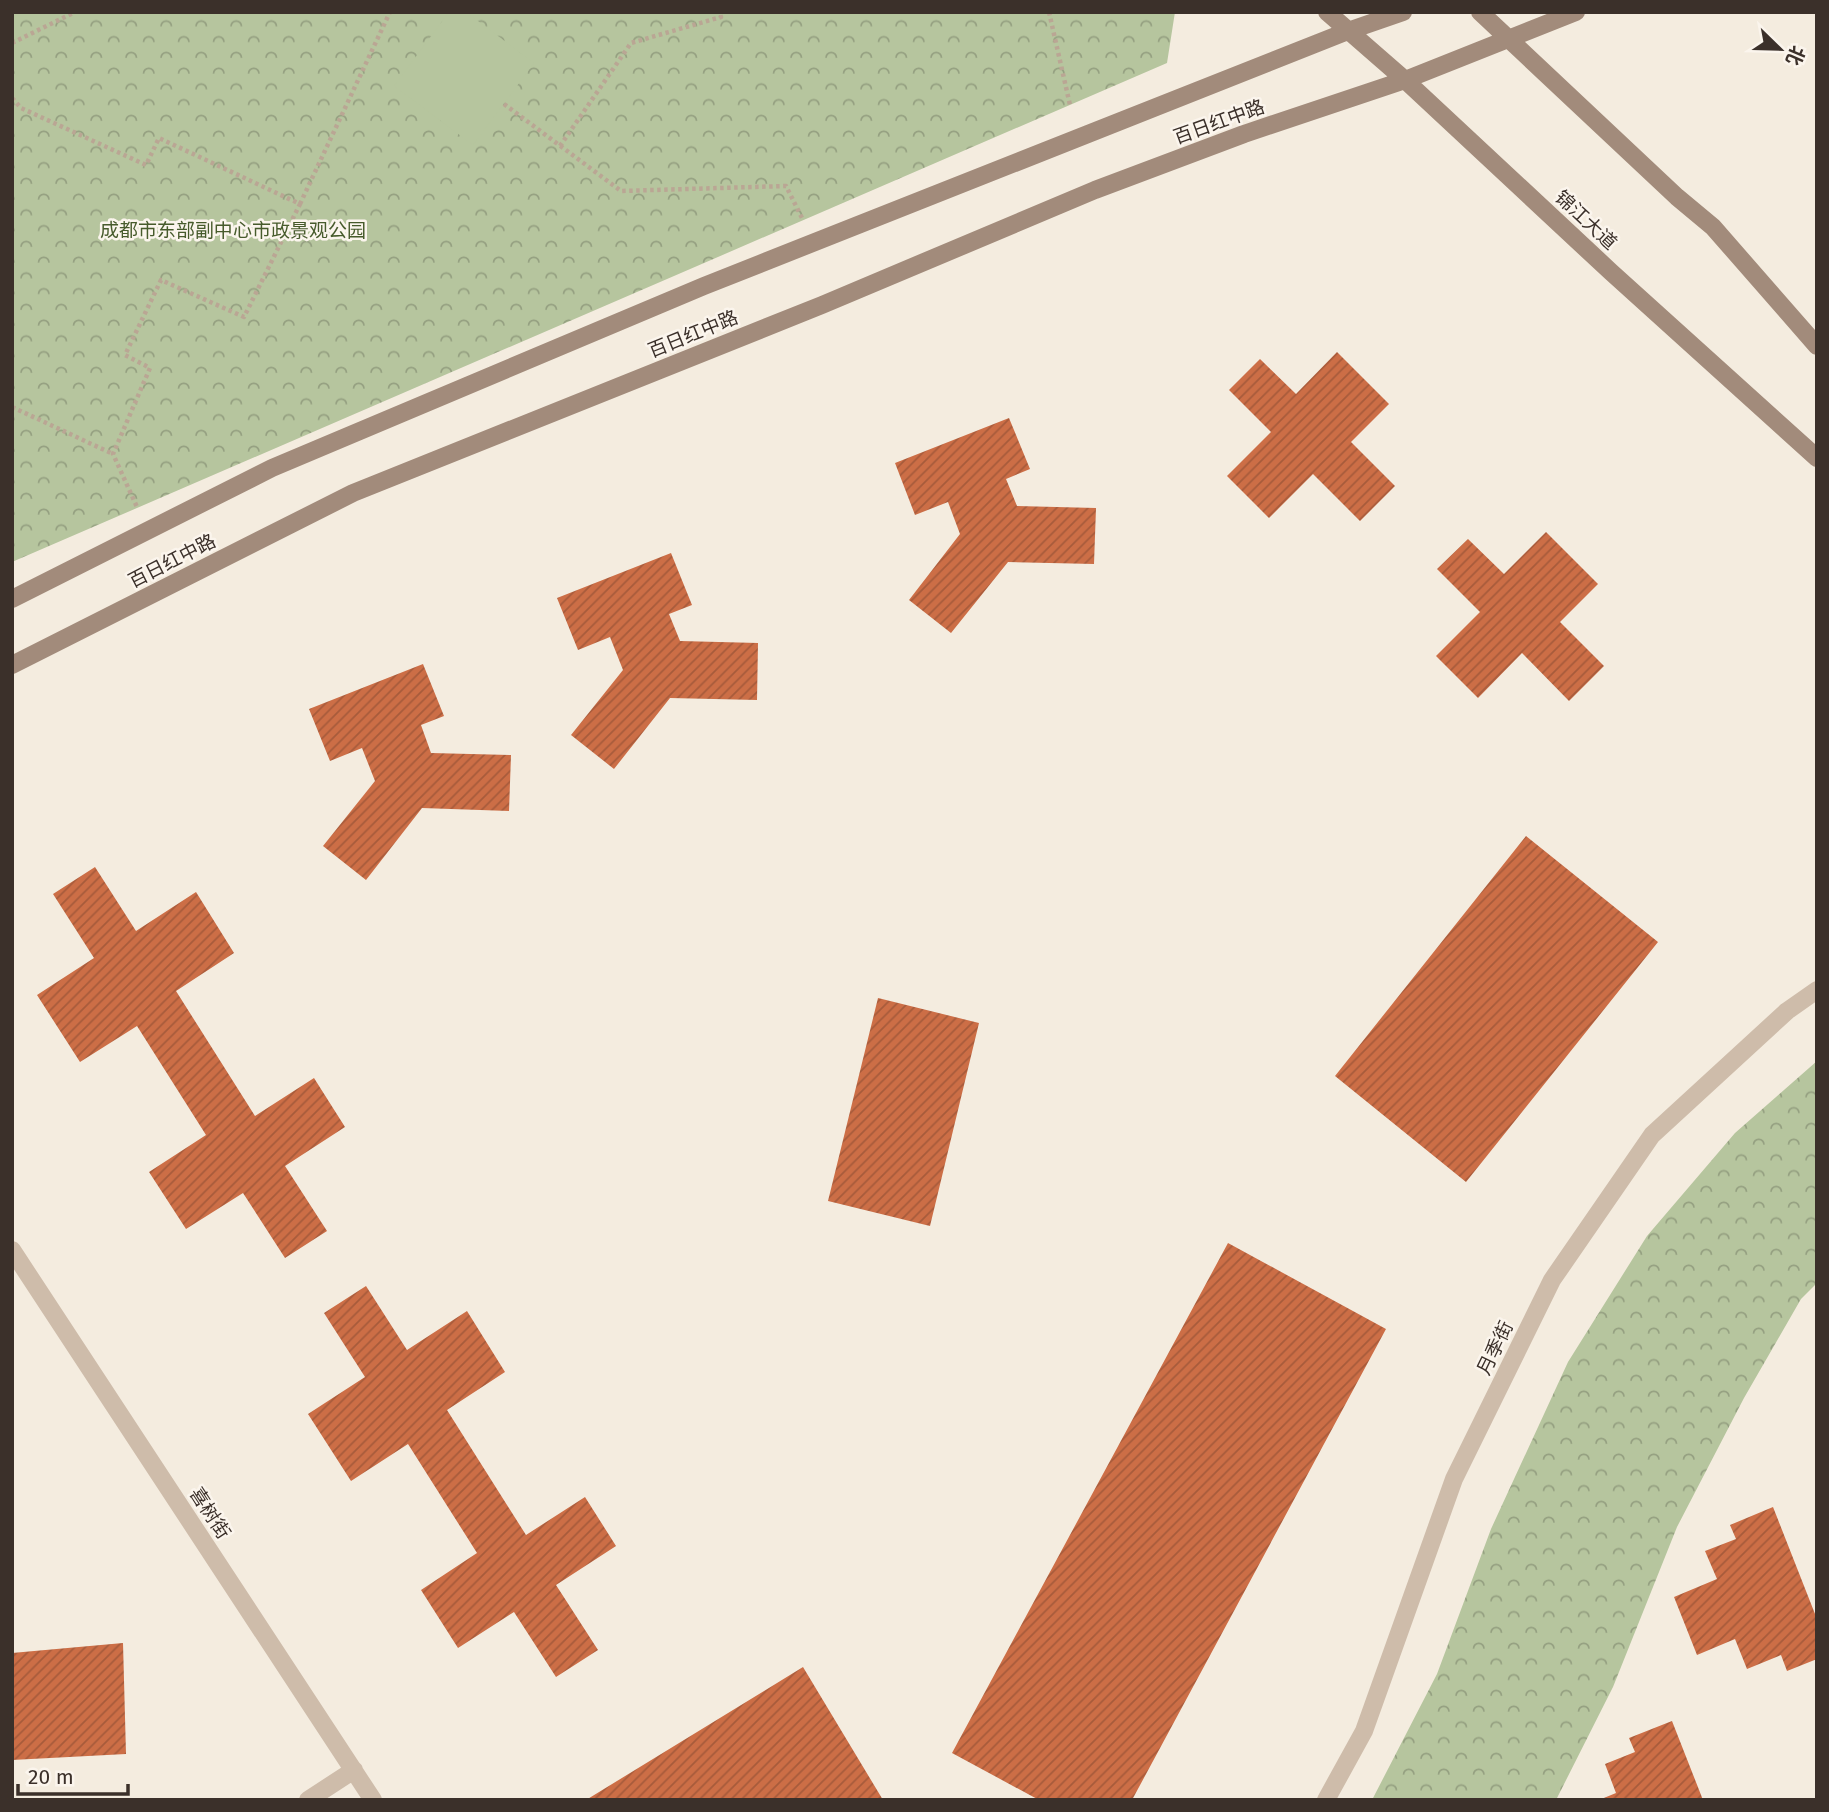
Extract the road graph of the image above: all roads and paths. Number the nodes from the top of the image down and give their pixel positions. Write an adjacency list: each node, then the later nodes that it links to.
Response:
1 (75, 12): 11 (path)
2 (390, 12): 17 (path)
3 (719, 12): 16 (path)
4 (1049, 12): 15 (path)
5 (1328, 12): 9 (street, 锦江大道)
6 (1403, 12): 9 (street, 百日红中路)
7 (1480, 12): 10 (street)
8 (1576, 12): 10 (street, 百日红中路)
9 (1348, 31): 12 (street, 锦江大道); 24 (street, 百日红中路)
10 (1509, 37): 12 (street, 百日红中路); 19 (street)
11 (12, 43)
12 (1405, 80): 22 (street, 锦江大道); 25 (street, 百日红中路)
13 (12, 98): 17 (path)
14 (504, 104): 16 (path)
15 (1070, 105)
16 (560, 146): 18 (path)
17 (300, 204): 21 (path)
18 (803, 220)
19 (1817, 346)
20 (12, 407): 21 (path)
21 (113, 454): 23 (path)
22 (1817, 458)
23 (137, 508)
24 (12, 599)
25 (12, 665)
26 (1817, 990): 31 (street, 月季街)
27 (12, 1250): 28 (street, 喜树街)
28 (354, 1770): 29 (street); 30 (street, 喜树街)
29 (308, 1800)
30 (373, 1800)
31 (1326, 1800)

